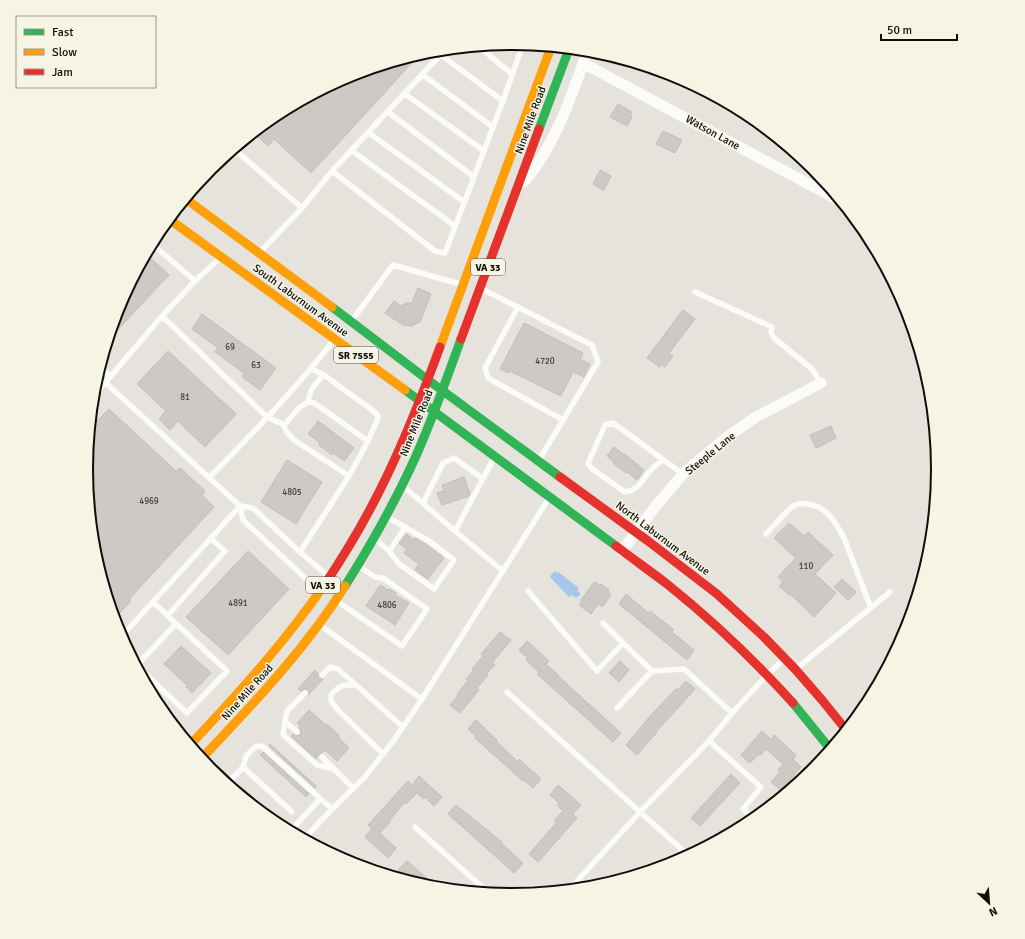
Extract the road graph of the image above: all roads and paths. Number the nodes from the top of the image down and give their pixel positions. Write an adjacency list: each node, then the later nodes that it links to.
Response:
1 (521, 50): 9 (lane)
2 (485, 51): 9 (lane)
3 (549, 52): 35 (main road, Nine Mile Road / VA 33)
4 (567, 54): 21 (main road, Nine Mile Road / VA 33)
5 (443, 56): 12 (lane)
6 (439, 57): 10 (lane)
7 (585, 57): 8 (street)
8 (583, 63): 21 (street); 22 (street, Watson Lane)
9 (512, 74): 12 (lane)
10 (423, 75): 11 (lane); 14 (lane)
11 (405, 94): 13 (lane); 17 (lane)
12 (503, 101): 14 (lane)
13 (388, 112): 15 (lane); 20 (lane)
14 (493, 127): 17 (lane)
15 (369, 133): 16 (lane); 24 (lane)
16 (352, 150): 19 (lane); 27 (lane)
17 (484, 151): 20 (lane)
18 (238, 152): 25 (lane)
19 (332, 171): 25 (lane); 27 (lane)
20 (474, 177): 24 (lane)
21 (516, 192): 36 (main road, Nine Mile Road / VA 33)
22 (830, 196)
23 (190, 202): 30 (main road, South Laburnum Avenue)
24 (464, 202): 27 (lane)
25 (302, 208): 30 (lane)
26 (174, 223): 31 (main road, South Laburnum Avenue)
27 (455, 226)
28 (157, 248): 34 (lane)
29 (230, 251): 31 (main road)
30 (260, 252): 33 (main road, South Laburnum Avenue)
31 (221, 257): 34 (lane); 41 (main road, South Laburnum Avenue / SR 7555)
32 (258, 264): 33 (main road)
33 (275, 264): 40 (main road, South Laburnum Avenue)
34 (196, 281): 39 (lane)
35 (463, 285): 40 (lane); 46 (main road, Nine Mile Road / VA 33)
36 (480, 288): 38 (lane); 50 (main road, Nine Mile Road / VA 33)
37 (695, 292): 48 (lane)
38 (518, 307): 55 (lane); 55 (lane)
39 (162, 316): 45 (lane); 54 (lane)
40 (351, 322): 46 (main road, South Laburnum Avenue)
41 (335, 339): 42 (lane); 51 (main road, South Laburnum Avenue / SR 7555)
42 (311, 369): 44 (lane); 54 (lane)
43 (105, 371): 45 (lane)
44 (324, 376): 52 (lane); 57 (lane)
45 (111, 377): 47 (lane)
46 (428, 380): 50 (main road, South Laburnum Avenue); 51 (main road, Nine Mile Road / VA 33)
47 (106, 382): 49 (lane); 63 (lane)
48 (821, 383): 61 (street, Steeple Lane)
49 (101, 387)
50 (442, 390): 53 (main road, Nine Mile Road / VA 33); 60 (main road, North Laburnum Avenue)
51 (420, 401): 53 (main road, South Laburnum Avenue); 81 (main road, Nine Mile Road / VA 33)
52 (308, 402): 56 (lane); 57 (lane)
53 (434, 412): 58 (main road); 65 (main road, Nine Mile Road / VA 33)
54 (268, 417): 56 (lane); 63 (lane)
55 (563, 420): 60 (lane)
56 (284, 425): 62 (lane)
57 (368, 440): 62 (lane)
58 (495, 456): 64 (lane); 66 (main road)
59 (663, 460): 59 (lane); 61 (lane)
60 (538, 461): 72 (main road, North Laburnum Avenue)
61 (683, 474): 72 (street, Steeple Lane)
62 (349, 476): 78 (lane)
63 (209, 478): 68 (lane)
64 (483, 479): 67 (lane); 71 (lane)
65 (403, 486): 67 (lane); 69 (main road, Nine Mile Road / VA 33)
66 (550, 497): 77 (main road); 80 (lane)
67 (423, 503): 71 (lane)
68 (240, 506): 74 (lane); 78 (lane); 83 (lane)
69 (387, 516): 70 (lane); 75 (main road, Nine Mile Road / VA 33)
70 (405, 528): 76 (lane); 76 (lane)
71 (455, 531): 80 (lane)
72 (636, 532): 77 (street, Steeple Lane); 94 (main road, North Laburnum Avenue)
73 (766, 534): 87 (lane)
74 (210, 538): 86 (lane); 88 (lane)
75 (375, 538): 76 (lane); 79 (main road, Nine Mile Road / VA 33)
76 (389, 551)
77 (622, 551): 100 (main road)
78 (300, 552): 81 (lane)
79 (358, 566): 85 (main road, Nine Mile Road / VA 33); 85 (lane)
80 (503, 571): 104 (lane)
81 (329, 576): 83 (main road, Nine Mile Road / VA 33)
82 (528, 591): 93 (lane)
83 (320, 592): 111 (main road, Nine Mile Road / VA 33)
84 (890, 592): 87 (lane)
85 (336, 600): 91 (main road, Nine Mile Road / VA 33)
86 (153, 602): 88 (lane); 92 (lane)
87 (871, 608): 96 (lane)
88 (168, 615): 90 (lane)
89 (603, 623): 93 (lane)
90 (176, 624): 95 (lane); 98 (lane)
91 (319, 625): 104 (lane); 115 (main road, Nine Mile Road / VA 33)
92 (126, 632)
93 (623, 643): 97 (lane)
94 (784, 659): 96 (main road, North Laburnum Avenue); 100 (lane)
95 (139, 661)
96 (796, 669): 109 (main road, North Laburnum Avenue)
97 (652, 672): 105 (lane); 106 (lane)
98 (147, 675)
99 (322, 675): 101 (lane)
100 (767, 675): 106 (lane); 113 (main road)
101 (356, 685): 108 (lane); 114 (lane)
102 (507, 692): 124 (lane)
103 (305, 693): 107 (lane)
104 (422, 699): 108 (lane)
105 (617, 708)
106 (732, 713): 112 (lane)
107 (285, 721): 110 (lane); 118 (lane)
108 (403, 727): 114 (lane)
109 (844, 727)
110 (297, 732)
111 (193, 741)
112 (709, 741): 124 (lane); 125 (lane)
113 (828, 746)
114 (383, 754): 120 (lane)
115 (205, 755)
116 (322, 757): 118 (lane)
117 (243, 767): 119 (lane); 121 (lane); 123 (lane)
118 (334, 769): 120 (lane)
119 (231, 780)
120 (353, 788): 122 (lane)
121 (320, 799): 122 (lane); 126 (lane)
122 (332, 809): 128 (lane)
123 (292, 812)
124 (640, 812): 129 (lane); 130 (lane)
125 (750, 815)
126 (293, 827)
127 (415, 827): 131 (lane)
128 (308, 836)
129 (684, 852)
130 (574, 884)
131 (483, 888)

